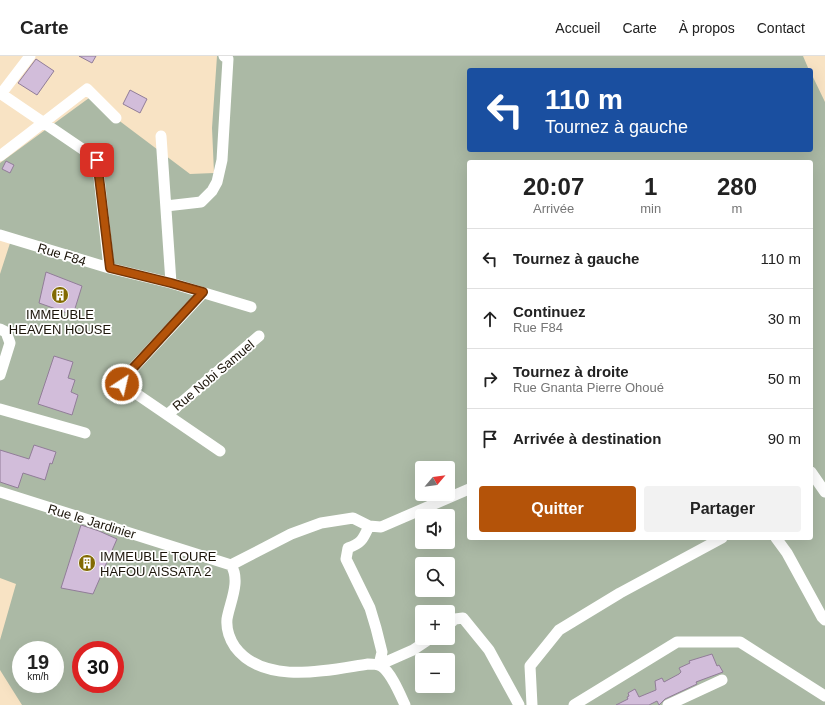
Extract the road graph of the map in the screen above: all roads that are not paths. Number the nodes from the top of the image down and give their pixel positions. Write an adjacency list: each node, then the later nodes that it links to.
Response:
1 (30, 56): 3 (street)
2 (224, 56): 8 (street)
3 (1, 93): 5 (street)
4 (116, 118): 5 (street)
5 (44, 123): 7 (street); 10 (street)
6 (161, 136): 8 (street)
7 (0, 156)
8 (166, 206): 11 (street)
9 (0, 235): 10 (street, Rue F84)
10 (110, 268): 11 (street, Rue F84)
11 (171, 283): 12 (street, Rue F84)
12 (203, 292): 13 (street, Rue F84); 18 (street)
13 (251, 307)
14 (0, 329): 16 (street)
15 (259, 336): 18 (street, Rue Nobi Samuel)
16 (0, 375)
17 (0, 409): 19 (street)
18 (167, 415): 20 (street)
19 (85, 433)
20 (220, 451)
21 (813, 475): 24 (street)
22 (467, 490): 25 (street)
23 (0, 492): 28 (street, Rue le Jardinier)
24 (825, 492)
25 (369, 526): 28 (street); 32 (street)
26 (718, 540): 38 (street)
27 (777, 540): 30 (street)
28 (231, 565): 32 (street)
29 (455, 619): 37 (street)
30 (825, 620)
31 (420, 645): 32 (street)
32 (379, 665): 36 (street)
33 (722, 680): 40 (street)
34 (825, 696): 35 (street)
35 (588, 702): 39 (street)
36 (405, 705)
37 (519, 705)
38 (532, 705)
39 (574, 705)
40 (668, 705)

